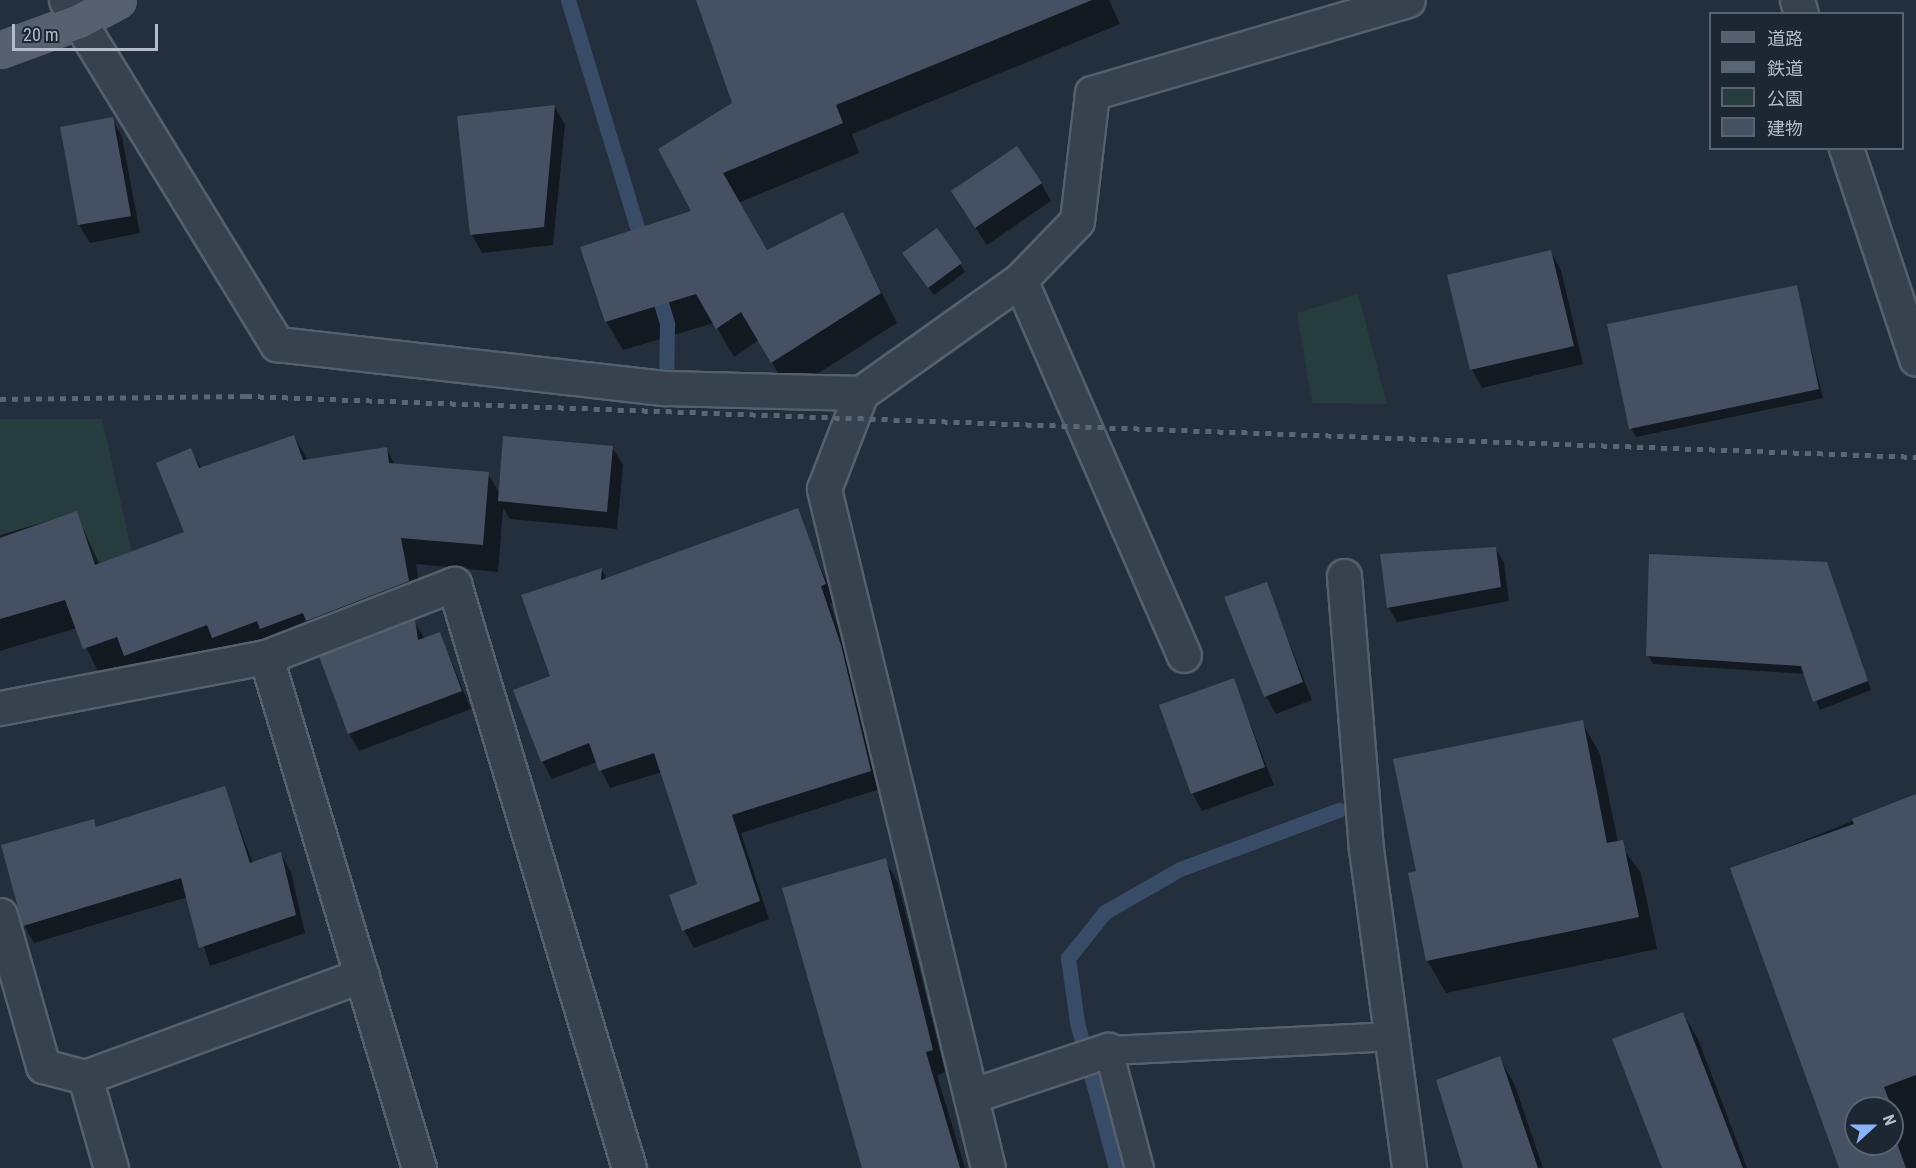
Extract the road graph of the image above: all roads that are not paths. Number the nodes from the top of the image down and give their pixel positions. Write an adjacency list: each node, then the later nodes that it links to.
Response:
1 (118, 0): 3 (main road)
2 (1408, 0): 6 (street)
3 (73, 11): 4 (main road); 8 (street)
4 (0, 50)
5 (1847, 150): 7 (street)
6 (1020, 280): 8 (street); 10 (street)
7 (1916, 359)
8 (861, 393): 18 (street)
9 (1344, 576): 15 (street)
10 (1184, 655)
11 (266, 657): 12 (street); 14 (street); 21 (street)
12 (0, 708)
13 (0, 915): 17 (street)
14 (362, 975): 17 (street); 20 (street)
15 (1390, 1036): 16 (lane); 24 (street)
16 (1108, 1050): 18 (street); 23 (lane)
17 (85, 1077): 19 (street)
18 (970, 1096): 22 (street)
19 (111, 1168)
20 (419, 1168)
21 (629, 1168)
22 (988, 1168)
23 (1139, 1168)
24 (1409, 1168)

